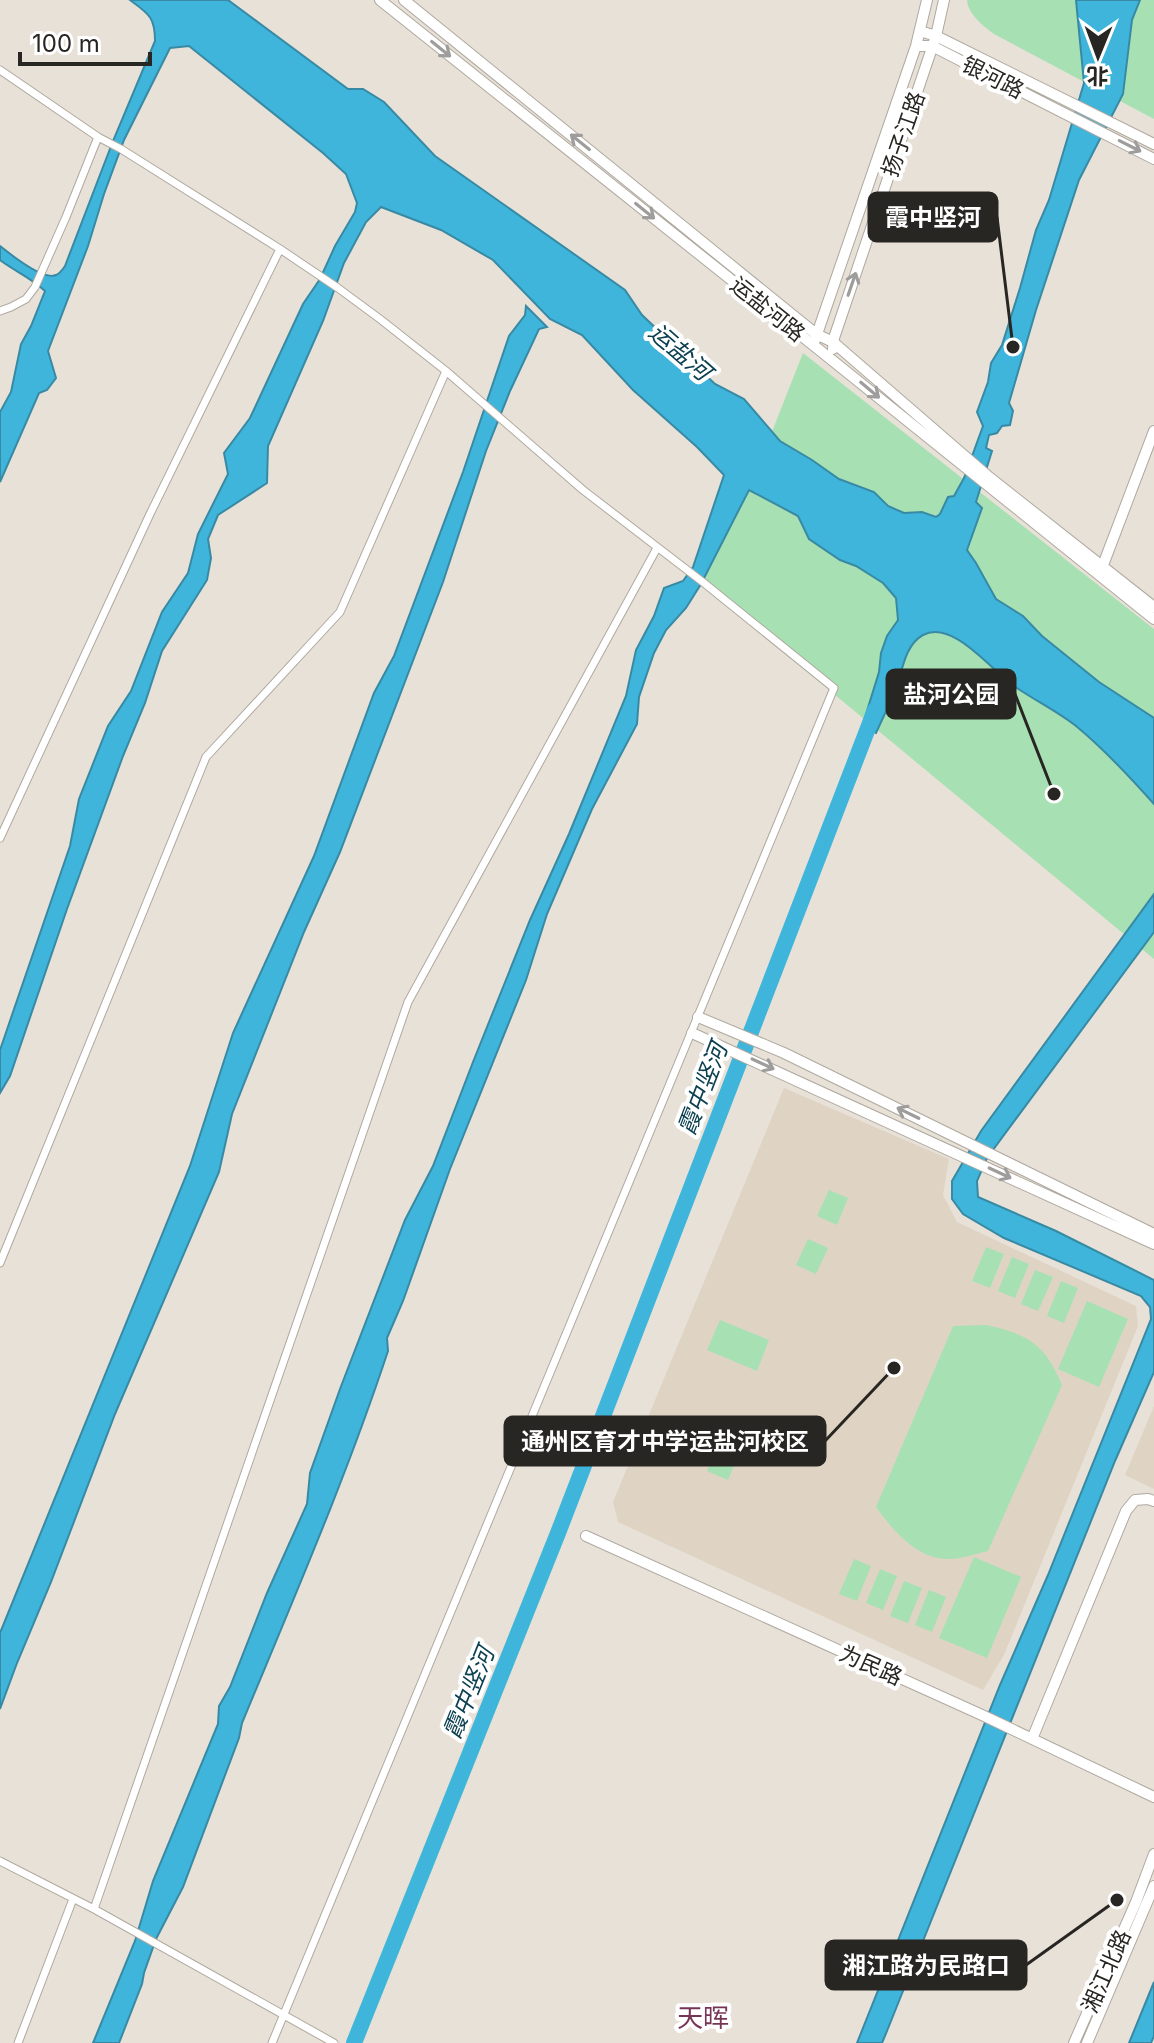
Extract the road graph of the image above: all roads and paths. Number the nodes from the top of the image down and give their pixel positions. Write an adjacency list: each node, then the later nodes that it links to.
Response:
1 (380, 0): 17 (main road, 运盐河路, one-way to 17)
2 (404, 0): 15 (main road, 运盐河路, one-way to 2)
3 (927, 0): 5 (main road, 扬子江路)
4 (944, 0): 6 (main road, 扬子江路)
5 (920, 31): 6 (main road, 银河路); 7 (main road, 扬子江路)
6 (934, 41): 7 (main road, 银河路); 9 (main road, 银河路); 9 (main road, 银河路); 16 (main road, 扬子江路, one-way to 6)
7 (916, 46): 15 (main road, 扬子江路)
8 (0, 70): 10 (street)
9 (1110, 129): 11 (main road, 银河路); 12 (main road, 银河路, one-way to 12)
10 (98, 137): 13 (street); 14 (street)
11 (1154, 144)
12 (1154, 159)
13 (280, 249): 19 (street); 26 (street)
14 (0, 311)
15 (816, 334): 16 (main road, 运盐河路); 17 (main road, 扬子江路)
16 (833, 342): 18 (main road, 扬子江路); 21 (main road, 运盐河路)
17 (814, 346): 18 (main road, 运盐河路)
18 (832, 359): 21 (main road, 运盐河路, one-way to 21)
19 (446, 371): 22 (street); 31 (street)
20 (1154, 431): 23 (main road)
21 (963, 460): 23 (main road, 运盐河路)
22 (657, 548): 27 (street); 40 (street)
23 (1101, 570): 24 (main road, 运盐河路); 25 (main road, 运盐河路)
24 (1154, 607)
25 (1154, 619)
26 (0, 838)
27 (698, 1017): 28 (street); 29 (main road, one-way to 27)
28 (692, 1033): 30 (main road, one-way to 30); 41 (street)
29 (1154, 1234)
30 (1154, 1244)
31 (0, 1263)
32 (1154, 1501): 34 (main road)
33 (586, 1536): 34 (main road, 为民路)
34 (1032, 1739): 35 (main road, 为民路)
35 (1154, 1797)
36 (1154, 1854): 45 (main road, 湘江北路)
37 (0, 1861): 39 (street)
38 (1154, 1886): 46 (main road, 湘江北路)
39 (73, 1899): 40 (street); 42 (street)
40 (94, 1909): 41 (street)
41 (284, 2015): 43 (street); 44 (street)
42 (18, 2043)
43 (272, 2043)
44 (334, 2043)
45 (1074, 2043)
46 (1087, 2043)

